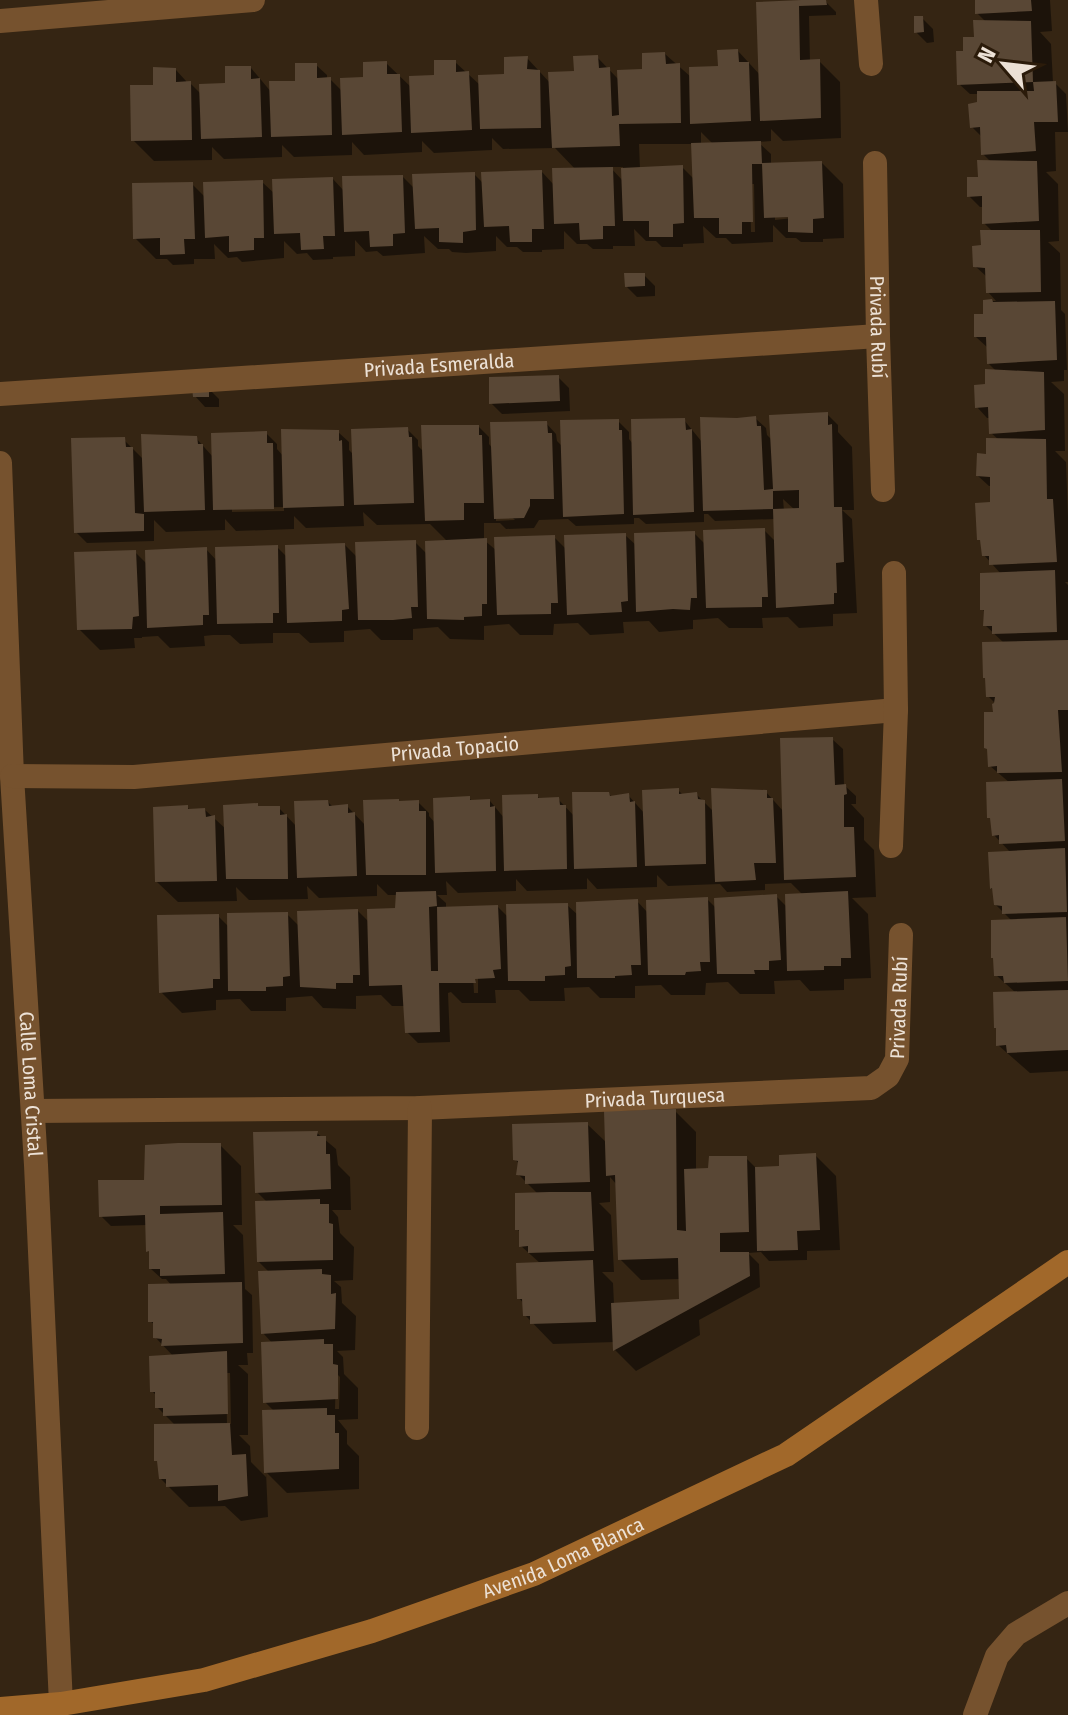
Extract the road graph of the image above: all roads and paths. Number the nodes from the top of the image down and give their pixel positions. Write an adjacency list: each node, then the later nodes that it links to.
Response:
1 (253, 0): 3 (street)
2 (866, 0): 4 (street)
3 (0, 21)
4 (871, 64)
5 (875, 163): 6 (street, Privada Rubí)
6 (878, 336): 7 (street, Privada Esmeralda); 9 (street, Privada Rubí)
7 (0, 394)
8 (0, 463): 12 (street, Calle Loma Cristal)
9 (883, 490)
10 (894, 573): 11 (street)
11 (896, 710): 12 (street, Privada Topacio); 13 (street)
12 (12, 776): 17 (street, Calle Loma Cristal)
13 (891, 846)
14 (901, 935): 15 (street, Privada Rubí)
15 (888, 1076): 16 (street, Privada Turquesa)
16 (420, 1108): 17 (street, Privada Turquesa); 19 (street)
17 (33, 1111): 21 (street, Calle Loma Cristal)
18 (1066, 1268): 21 (street, Avenida Loma Blanca)
19 (417, 1428)
20 (1068, 1603): 23 (street)
21 (61, 1704): 22 (street, Avenida Loma Blanca)
22 (0, 1709)
23 (975, 1715)

